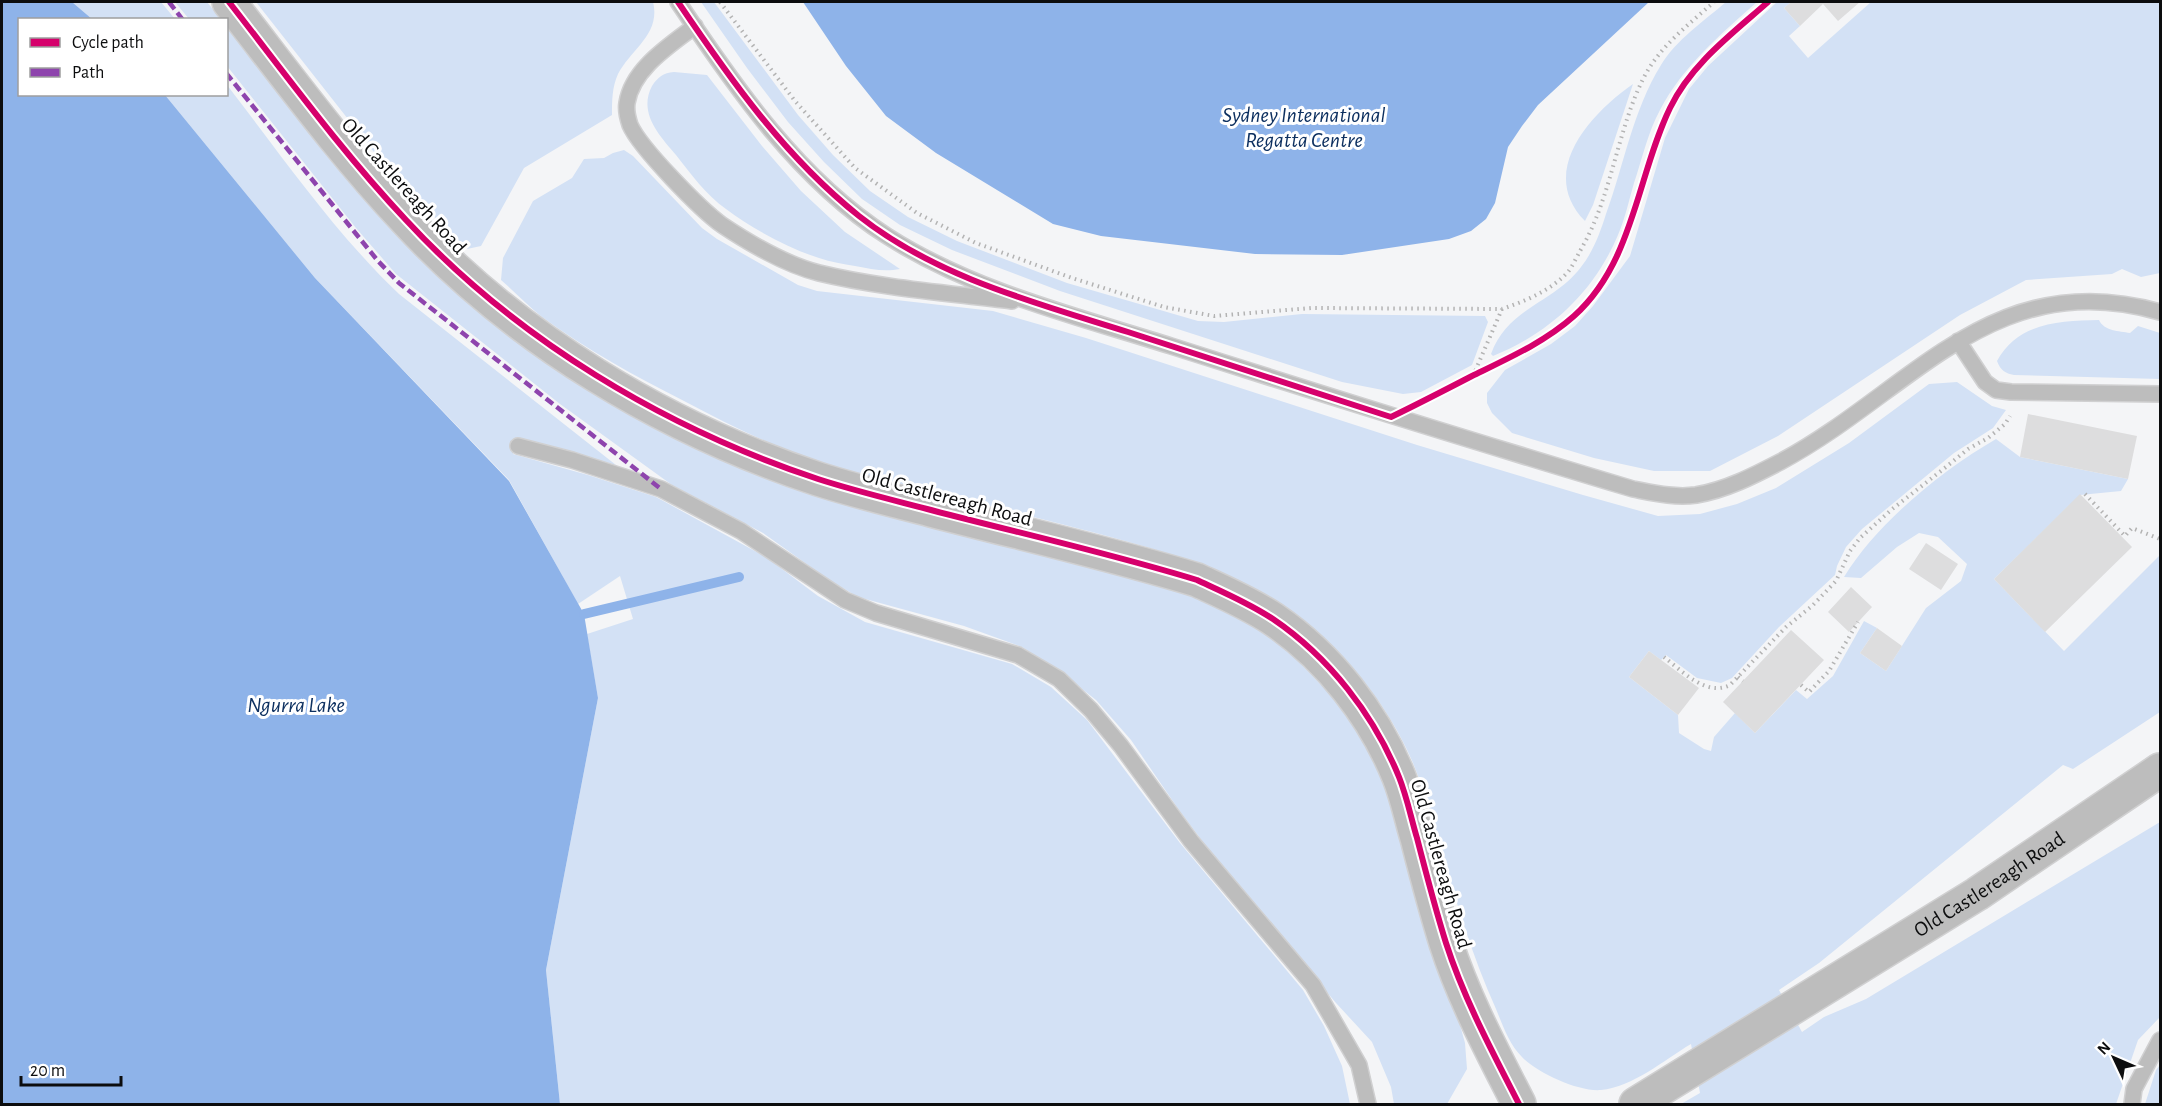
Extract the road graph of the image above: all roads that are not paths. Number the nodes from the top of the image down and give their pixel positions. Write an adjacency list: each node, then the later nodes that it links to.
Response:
1 (229, 2): 12 (street, Old Castlereagh Road)
2 (678, 2): 3 (lane)
3 (695, 26): 4 (lane); 4 (lane)
4 (1040, 304): 6 (lane)
5 (2160, 312): 6 (lane)
6 (1958, 341): 7 (lane)
7 (2160, 394)
8 (518, 446): 11 (lane)
9 (2160, 770): 13 (street, Old Castlereagh Road)
10 (2160, 1040): 14 (lane)
11 (1368, 1104)
12 (1519, 1104)
13 (1636, 1104)
14 (2132, 1104)

